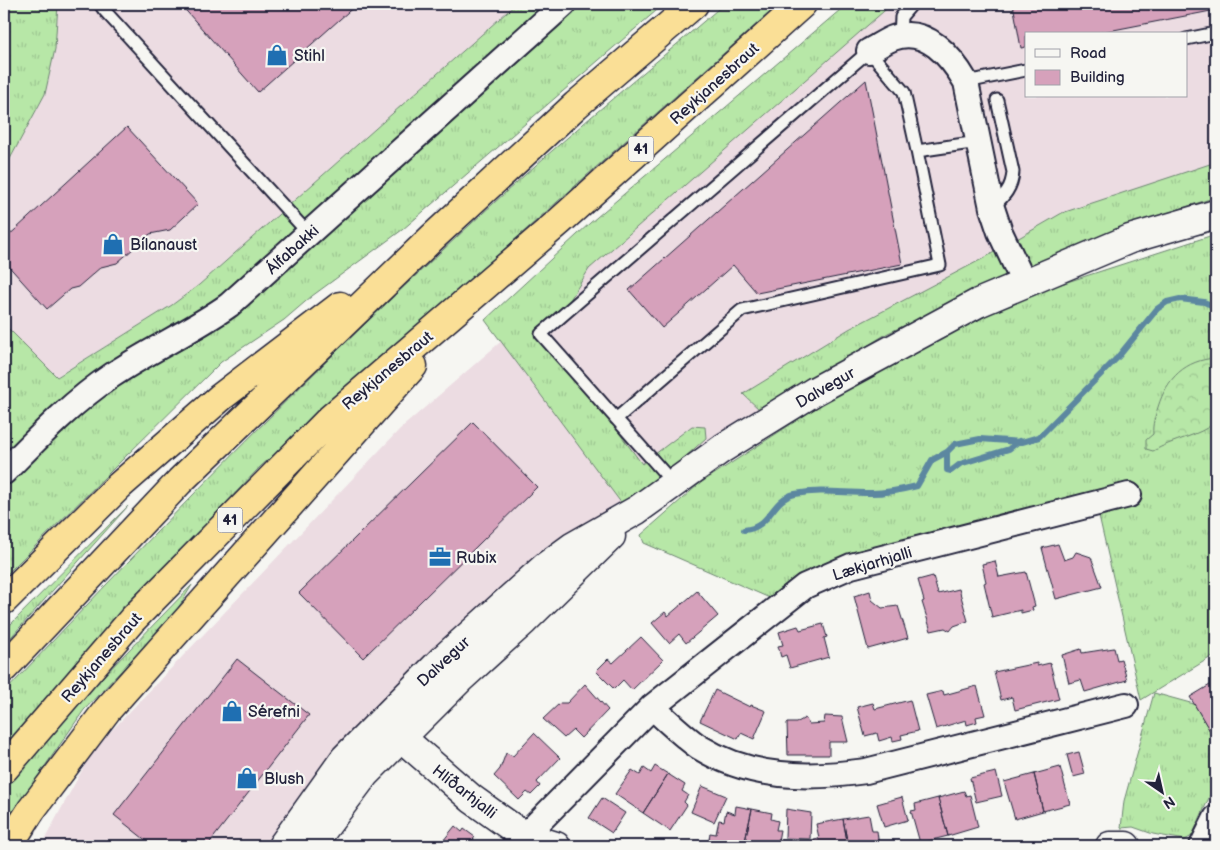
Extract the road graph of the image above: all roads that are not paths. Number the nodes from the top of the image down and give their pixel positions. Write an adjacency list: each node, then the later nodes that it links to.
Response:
1 (100, 4): 17 (lane)
2 (564, 4): 17 (street, Álfabakki)
3 (694, 4): 18 (highway)
4 (802, 4): 20 (highway, Reykjanesbraut / 41)
5 (912, 4): 7 (lane)
6 (1216, 33): 8 (lane)
7 (900, 36): 9 (street); 11 (street)
8 (1188, 39)
9 (869, 51): 14 (lane); 21 (lane)
10 (1025, 70): 11 (lane)
11 (966, 82): 13 (street)
12 (997, 100): 15 (lane)
13 (978, 142): 14 (lane); 15 (street)
14 (917, 150): 21 (lane)
15 (992, 208): 19 (street)
16 (1216, 214): 19 (street, Dalvegur)
17 (309, 234): 22 (street, Álfabakki)
18 (433, 237): 25 (highway); 26 (highway)
19 (1024, 283): 23 (street, Dalvegur)
20 (478, 292): 30 (highway, Reykjanesbraut / 41); 33 (highway)
21 (616, 419): 23 (lane)
22 (4, 472)
23 (674, 484): 29 (street, Dalvegur)
24 (1129, 495): 28 (street, Lækjarhjalli)
25 (4, 600)
26 (4, 668)
27 (1126, 705): 28 (street)
28 (652, 707): 32 (street, Lækjarhjalli)
29 (391, 729): 32 (street, Hlíðarhjalli); 34 (street, Dalvegur); 35 (street, Dalvegur)
30 (4, 769)
31 (1216, 818): 39 (street)
32 (519, 841): 36 (street, Hlíðarhjalli)
33 (8, 846)
34 (282, 846)
35 (311, 846)
36 (556, 846)
37 (1110, 846): 38 (street)
38 (1126, 846)
39 (1202, 846)

